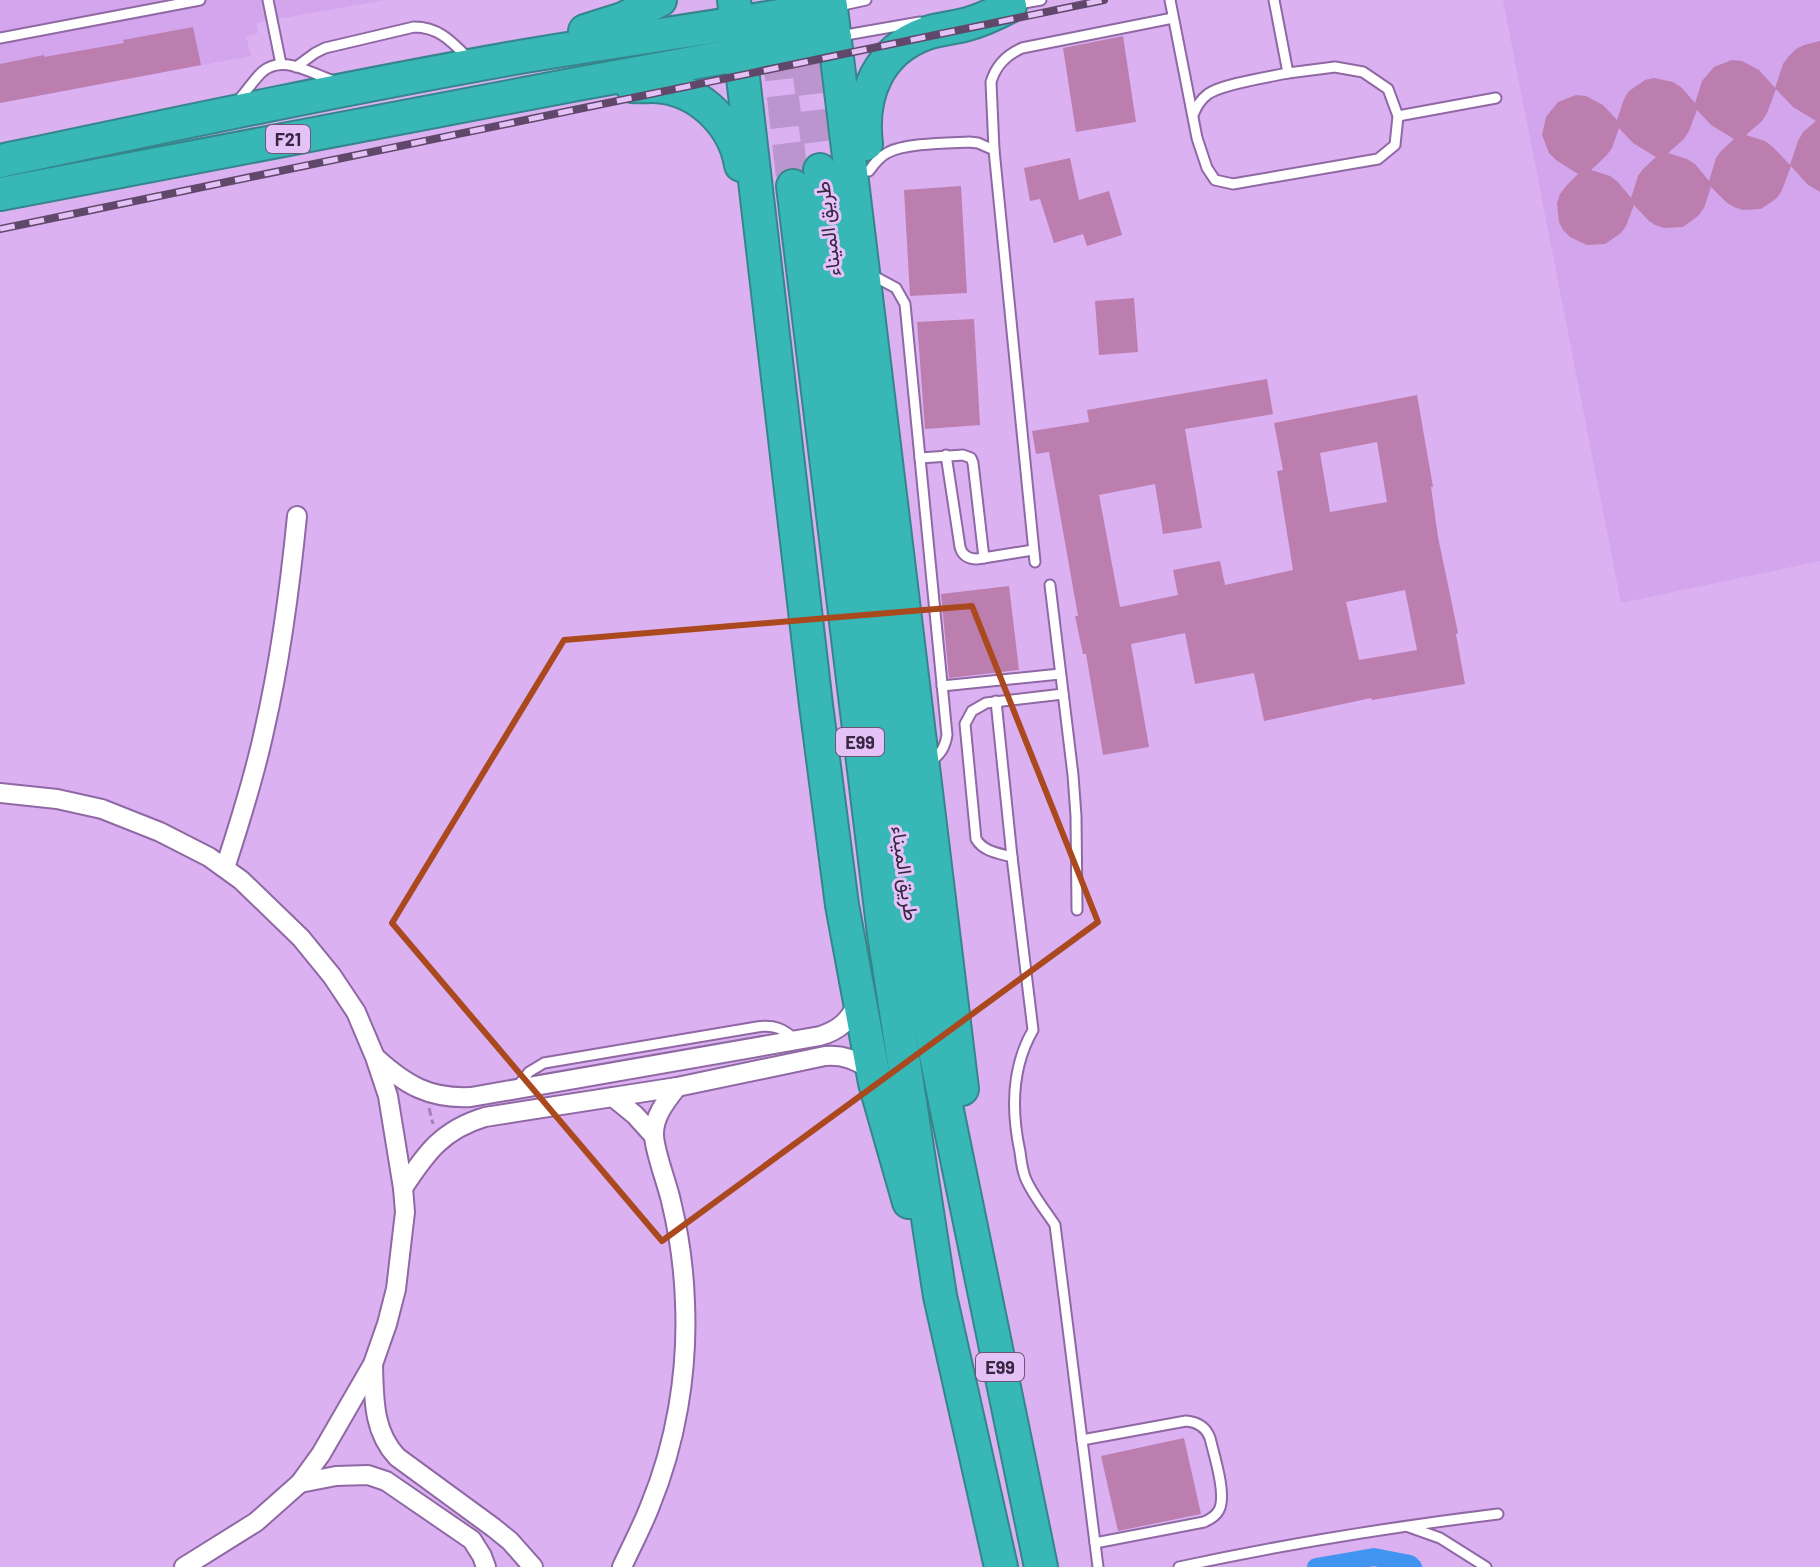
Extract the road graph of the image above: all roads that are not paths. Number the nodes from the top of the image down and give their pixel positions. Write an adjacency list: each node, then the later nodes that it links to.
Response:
1 (200, 0): 14 (lane)
2 (268, 0): 16 (lane)
3 (660, 0): 15 (highway)
4 (866, 0): 10 (lane)
5 (1041, 0): 8 (lane)
6 (1170, 0): 11 (lane)
7 (1274, 0): 19 (lane)
8 (1010, 6): 9 (lane); 28 (highway)
9 (965, 14)
10 (832, 15): 12 (lane); 13 (highway, F21); 30 (highway)
11 (1173, 18): 24 (lane); 26 (lane)
12 (936, 19)
13 (737, 26): 15 (highway, F21); 20 (highway, F21); 31 (highway)
14 (0, 38)
15 (528, 56): 17 (highway, F21)
16 (281, 64): 18 (lane); 23 (lane)
17 (475, 65): 18 (lane); 21 (highway, F21)
18 (296, 67): 21 (lane)
19 (1288, 73): 24 (lane); 25 (lane)
20 (577, 84): 29 (highway, F21); 31 (highway)
21 (362, 86): 23 (highway, F21)
22 (1496, 98): 25 (lane)
23 (228, 112): 27 (highway, F21)
24 (1193, 115): 25 (lane)
25 (1398, 116)
26 (994, 150): 28 (lane); 36 (lane)
27 (0, 161)
28 (869, 171): 30 (highway)
29 (0, 194)
30 (859, 233): 32 (highway)
31 (763, 250): 49 (highway)
32 (863, 271): 34 (lane); 44 (highway)
33 (946, 455): 34 (lane); 37 (lane); 37 (lane)
34 (920, 458): 41 (lane)
35 (297, 516): 47 (street)
36 (1033, 550): 37 (lane); 38 (lane)
37 (984, 558)
38 (1035, 562)
39 (1050, 585): 40 (lane)
40 (1060, 674): 41 (lane); 42 (lane)
41 (942, 686): 44 (lane)
42 (1063, 694): 43 (lane); 48 (lane)
43 (996, 701): 46 (lane); 46 (lane)
44 (923, 766): 55 (highway)
45 (0, 793): 47 (street)
46 (1012, 857): 59 (lane)
47 (225, 868): 50 (street)
48 (1077, 910)
49 (859, 999): 50 (street); 51 (highway)
50 (375, 1057): 56 (street)
51 (873, 1070): 52 (street); 57 (highway)
52 (677, 1087): 53 (street); 54 (street)
53 (613, 1097): 54 (street); 56 (street)
54 (654, 1136): 67 (street)
55 (959, 1167): 57 (highway, طريق الميناء / E99); 69 (highway, طريق الميناء / E99)
56 (403, 1188): 58 (street)
57 (940, 1296): 68 (highway, طريق الميناء / E99)
58 (373, 1364): 60 (street); 66 (street)
59 (1082, 1440): 63 (lane); 63 (lane)
60 (300, 1483): 64 (street); 65 (street)
61 (1498, 1514): 62 (lane)
62 (1405, 1525): 71 (lane); 72 (lane)
63 (1095, 1543): 70 (lane)
64 (184, 1567)
65 (486, 1567)
66 (533, 1567)
67 (622, 1567)
68 (1001, 1567)
69 (1041, 1567)
70 (1098, 1567)
71 (1179, 1567)
72 (1486, 1567)

